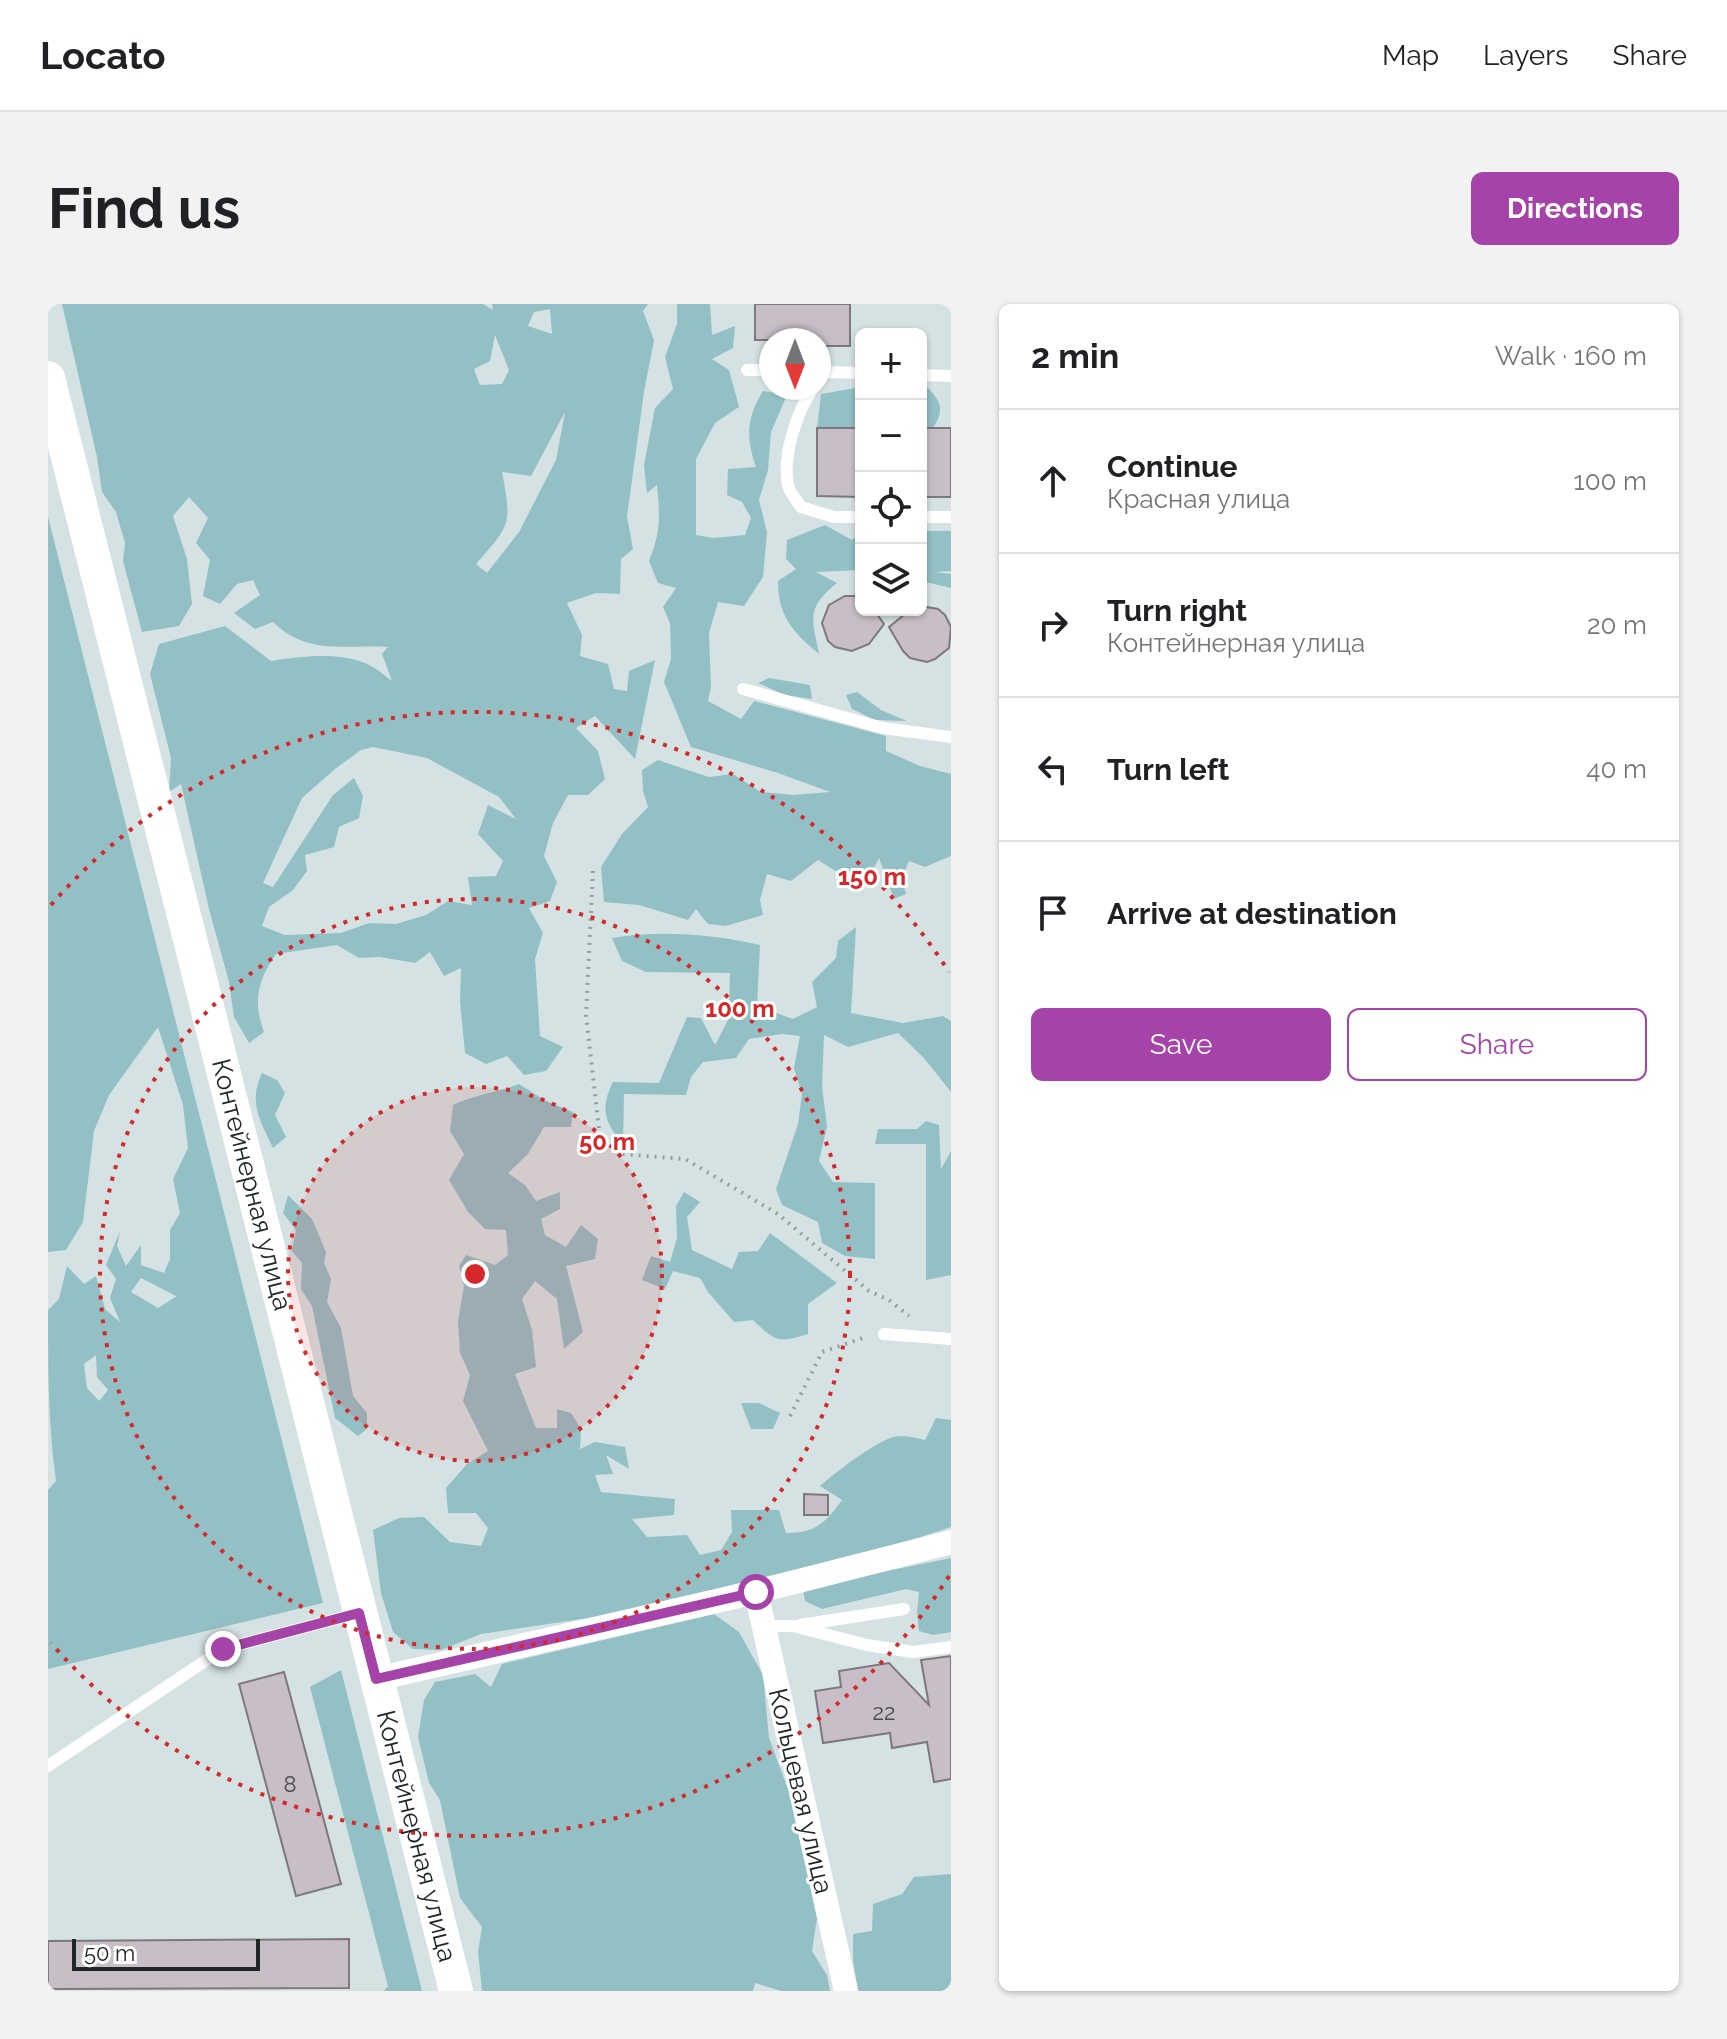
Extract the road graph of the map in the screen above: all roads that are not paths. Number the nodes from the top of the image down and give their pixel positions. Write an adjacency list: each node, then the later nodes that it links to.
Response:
1 (747, 370): 2 (lane)
2 (759, 370)
3 (855, 373): 4 (lane)
4 (831, 374)
5 (927, 375): 6 (lane)
6 (951, 376)
7 (48, 378): 19 (street, Контейнерная улица)
8 (805, 400): 9 (lane)
9 (855, 517)
10 (927, 517): 11 (lane)
11 (951, 517)
12 (743, 689): 13 (lane)
13 (951, 737)
14 (884, 1334): 15 (lane)
15 (951, 1339)
16 (951, 1542): 17 (street)
17 (756, 1592): 20 (street, Кольцевая улица); 23 (street)
18 (904, 1609): 21 (lane)
19 (359, 1613): 23 (street, Контейнерная улица); 24 (lane)
20 (764, 1626): 21 (lane); 26 (street, Кольцевая улица)
21 (793, 1626): 22 (lane)
22 (951, 1647)
23 (376, 1679): 25 (street, Контейнерная улица)
24 (48, 1766)
25 (456, 1991)
26 (846, 1991)

